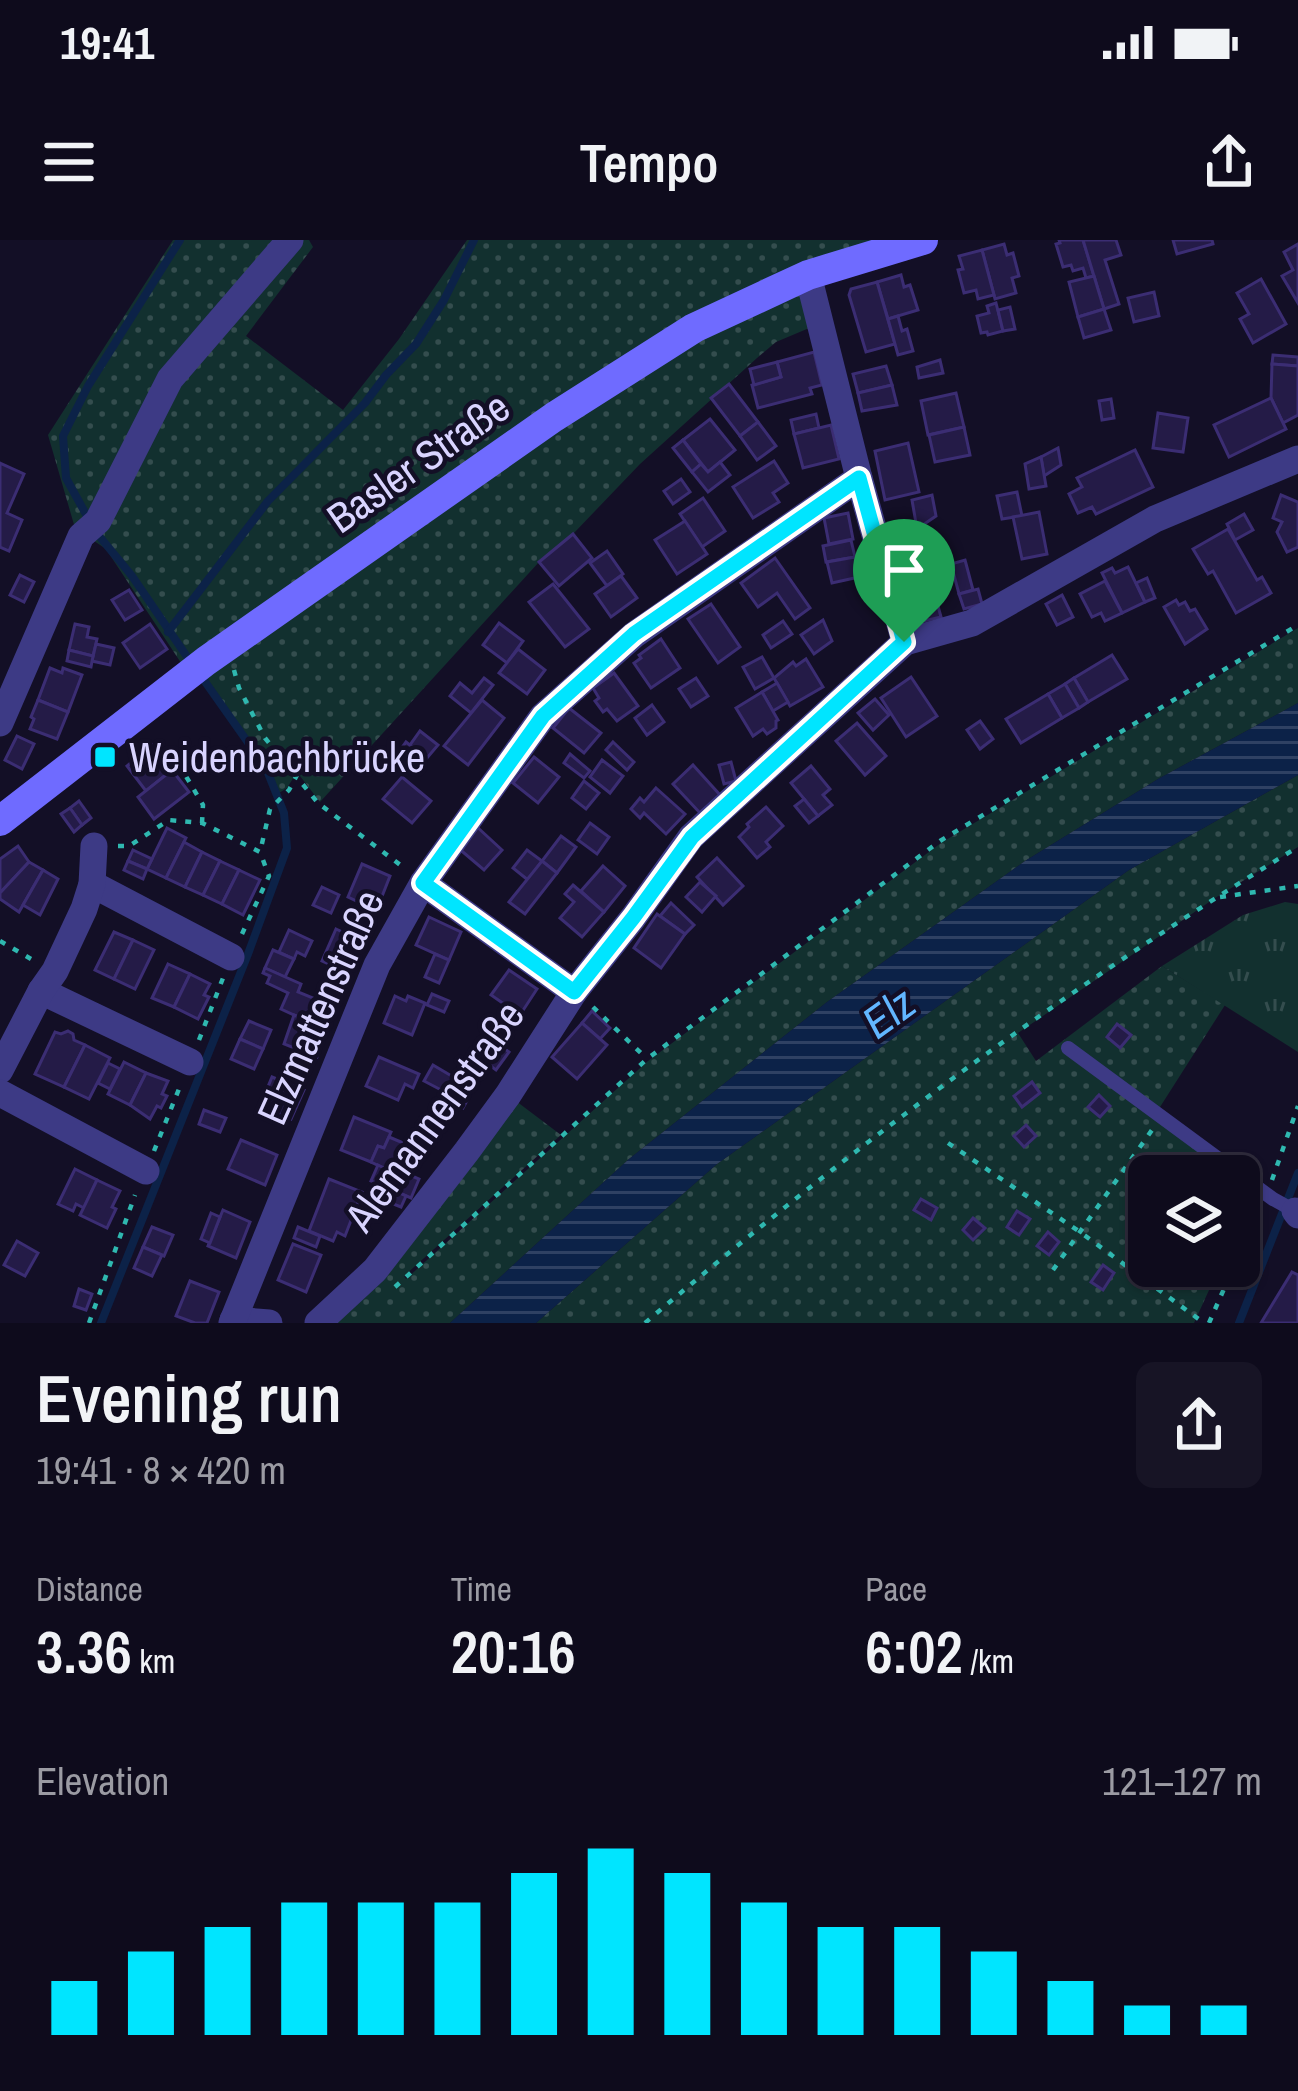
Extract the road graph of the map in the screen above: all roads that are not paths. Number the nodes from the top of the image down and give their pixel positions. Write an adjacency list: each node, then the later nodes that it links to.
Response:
1 (290, 240): 7 (street)
2 (923, 240): 3 (street, Basler Straße)
3 (808, 275): 5 (street); 8 (street, Basler Straße)
4 (1298, 458): 6 (street, Alemannenstraße)
5 (859, 478): 6 (street); 10 (street, Elzmattenstraße)
6 (904, 642): 14 (street, Alemannenstraße)
7 (0, 723)
8 (0, 821)
9 (94, 847): 11 (street)
10 (423, 883): 14 (street); 21 (street, Elzmattenstraße)
11 (92, 884): 12 (street); 13 (street)
12 (231, 957)
13 (48, 981): 16 (street); 17 (street)
14 (575, 991): 23 (street, Alemannenstraße)
15 (1068, 1048): 20 (lane)
16 (190, 1062)
17 (0, 1070)
18 (0, 1093): 19 (street)
19 (146, 1171)
20 (1283, 1205)
21 (232, 1322): 22 (street)
22 (268, 1323)
23 (318, 1323)

